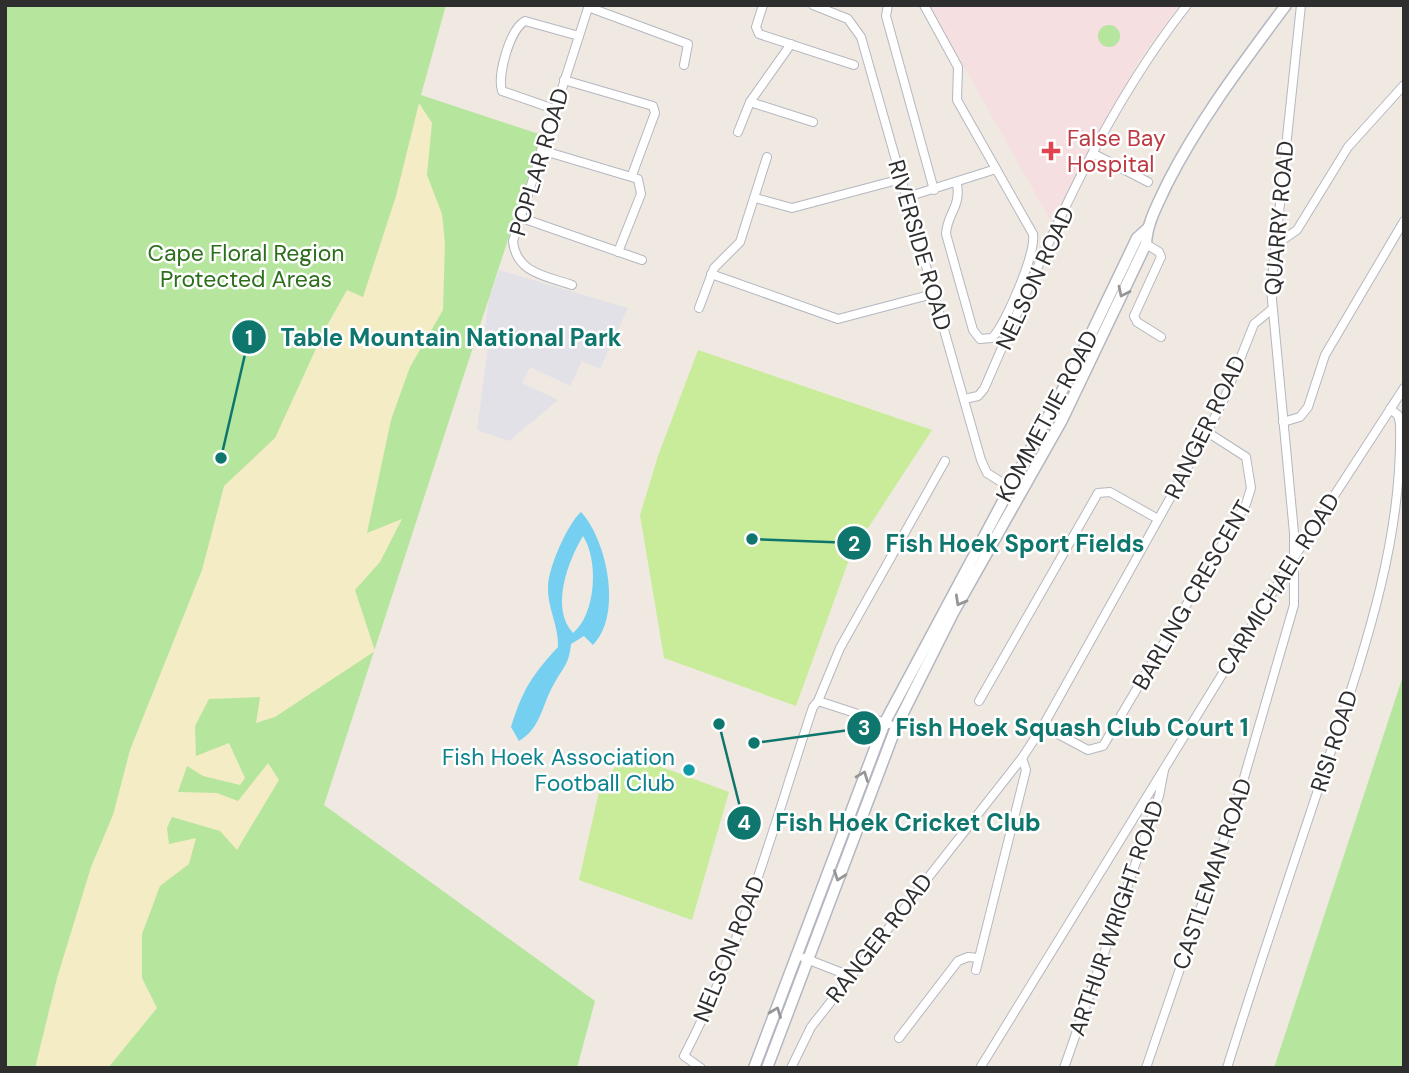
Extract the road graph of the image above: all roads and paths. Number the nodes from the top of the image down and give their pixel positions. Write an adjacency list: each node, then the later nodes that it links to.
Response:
1 (763, 5): 10 (street)
2 (813, 5): 24 (street, RIVERSIDE ROAD)
3 (888, 5): 27 (street)
4 (924, 5): 22 (street)
5 (1187, 5): 20 (street, NELSON ROAD)
6 (1286, 5): 32 (main road, KOMMETJIE ROAD)
7 (1301, 5): 33 (street, QUARRY ROAD)
8 (588, 6): 9 (street, POPLAR ROAD); 11 (street)
9 (579, 36): 13 (street, POPLAR ROAD); 16 (street)
10 (791, 44): 12 (street); 15 (street)
11 (684, 65)
12 (854, 65)
13 (564, 80): 16 (street, POPLAR ROAD); 23 (street)
14 (1404, 85): 33 (street)
15 (750, 102): 17 (street); 18 (street)
16 (554, 109): 19 (street, POPLAR ROAD)
17 (813, 122)
18 (738, 132)
19 (541, 150): 23 (street); 30 (street, POPLAR ROAD)
20 (1094, 154): 25 (street); 44 (street, NELSON ROAD)
21 (767, 157): 29 (street)
22 (996, 169): 26 (street); 26 (street)
23 (632, 175): 35 (street)
24 (901, 179): 28 (street, RIVERSIDE ROAD); 29 (street)
25 (1147, 182)
26 (957, 184): 27 (street)
27 (934, 190): 28 (street)
28 (907, 197): 39 (street, RIVERSIDE ROAD)
29 (755, 198): 37 (street)
30 (519, 217): 35 (street); 38 (street, POPLAR ROAD)
31 (1404, 221): 46 (street)
32 (1146, 229): 34 (main road, KOMMETJIE ROAD); 49 (main road, KOMMETJIE ROAD)
33 (1275, 240): 41 (street, QUARRY ROAD)
34 (1146, 244): 42 (street); 50 (main road, KOMMETJIE ROAD, one-way to 50)
35 (618, 252): 36 (street)
36 (642, 260)
37 (711, 274): 39 (street); 40 (street)
38 (572, 285)
39 (933, 294): 44 (street, RIVERSIDE ROAD)
40 (699, 308)
41 (1271, 310): 46 (street, QUARRY ROAD); 47 (street, RANGER ROAD)
42 (1161, 337)
43 (1404, 388): 45 (street, CARMICHAEL ROAD)
44 (964, 400): 49 (street, RIVERSIDE ROAD)
45 (1390, 409): 52 (street, CARMICHAEL ROAD); 71 (street, RISI ROAD)
46 (1283, 422): 52 (street, QUARRY ROAD)
47 (1207, 432): 51 (street, RANGER ROAD); 56 (street, BARLING CRESCENT)
48 (945, 461): 53 (street, NELSON ROAD)
49 (1009, 487): 50 (street, RIVERSIDE ROAD); 55 (main road, KOMMETJIE ROAD)
50 (1021, 493): 55 (main road, KOMMETJIE ROAD, one-way to 55)
51 (1158, 519): 54 (street); 56 (street, RANGER ROAD)
52 (1295, 556): 58 (street, CARMICHAEL ROAD); 70 (street, CASTLEMAN ROAD)
53 (818, 701): 55 (street); 65 (street, NELSON ROAD)
54 (979, 701)
55 (890, 724): 59 (main road, KOMMETJIE ROAD)
56 (1043, 726): 57 (street, RANGER ROAD)
57 (1021, 758): 60 (street); 62 (street, RANGER ROAD)
58 (1164, 767): 68 (street, CARMICHAEL ROAD); 69 (street, ARTHUR WRIGHT ROAD)
59 (802, 957): 62 (street); 64 (main road, KOMMETJIE ROAD); 66 (main road, KOMMETJIE ROAD, one-way to 59)
60 (978, 958): 61 (street); 63 (street)
61 (976, 970)
62 (850, 975): 67 (street, RANGER ROAD)
63 (899, 1038)
64 (768, 1067)
65 (701, 1068)
66 (754, 1068)
67 (791, 1068)
68 (980, 1068)
69 (1064, 1068)
70 (1146, 1068)
71 (1227, 1068)

